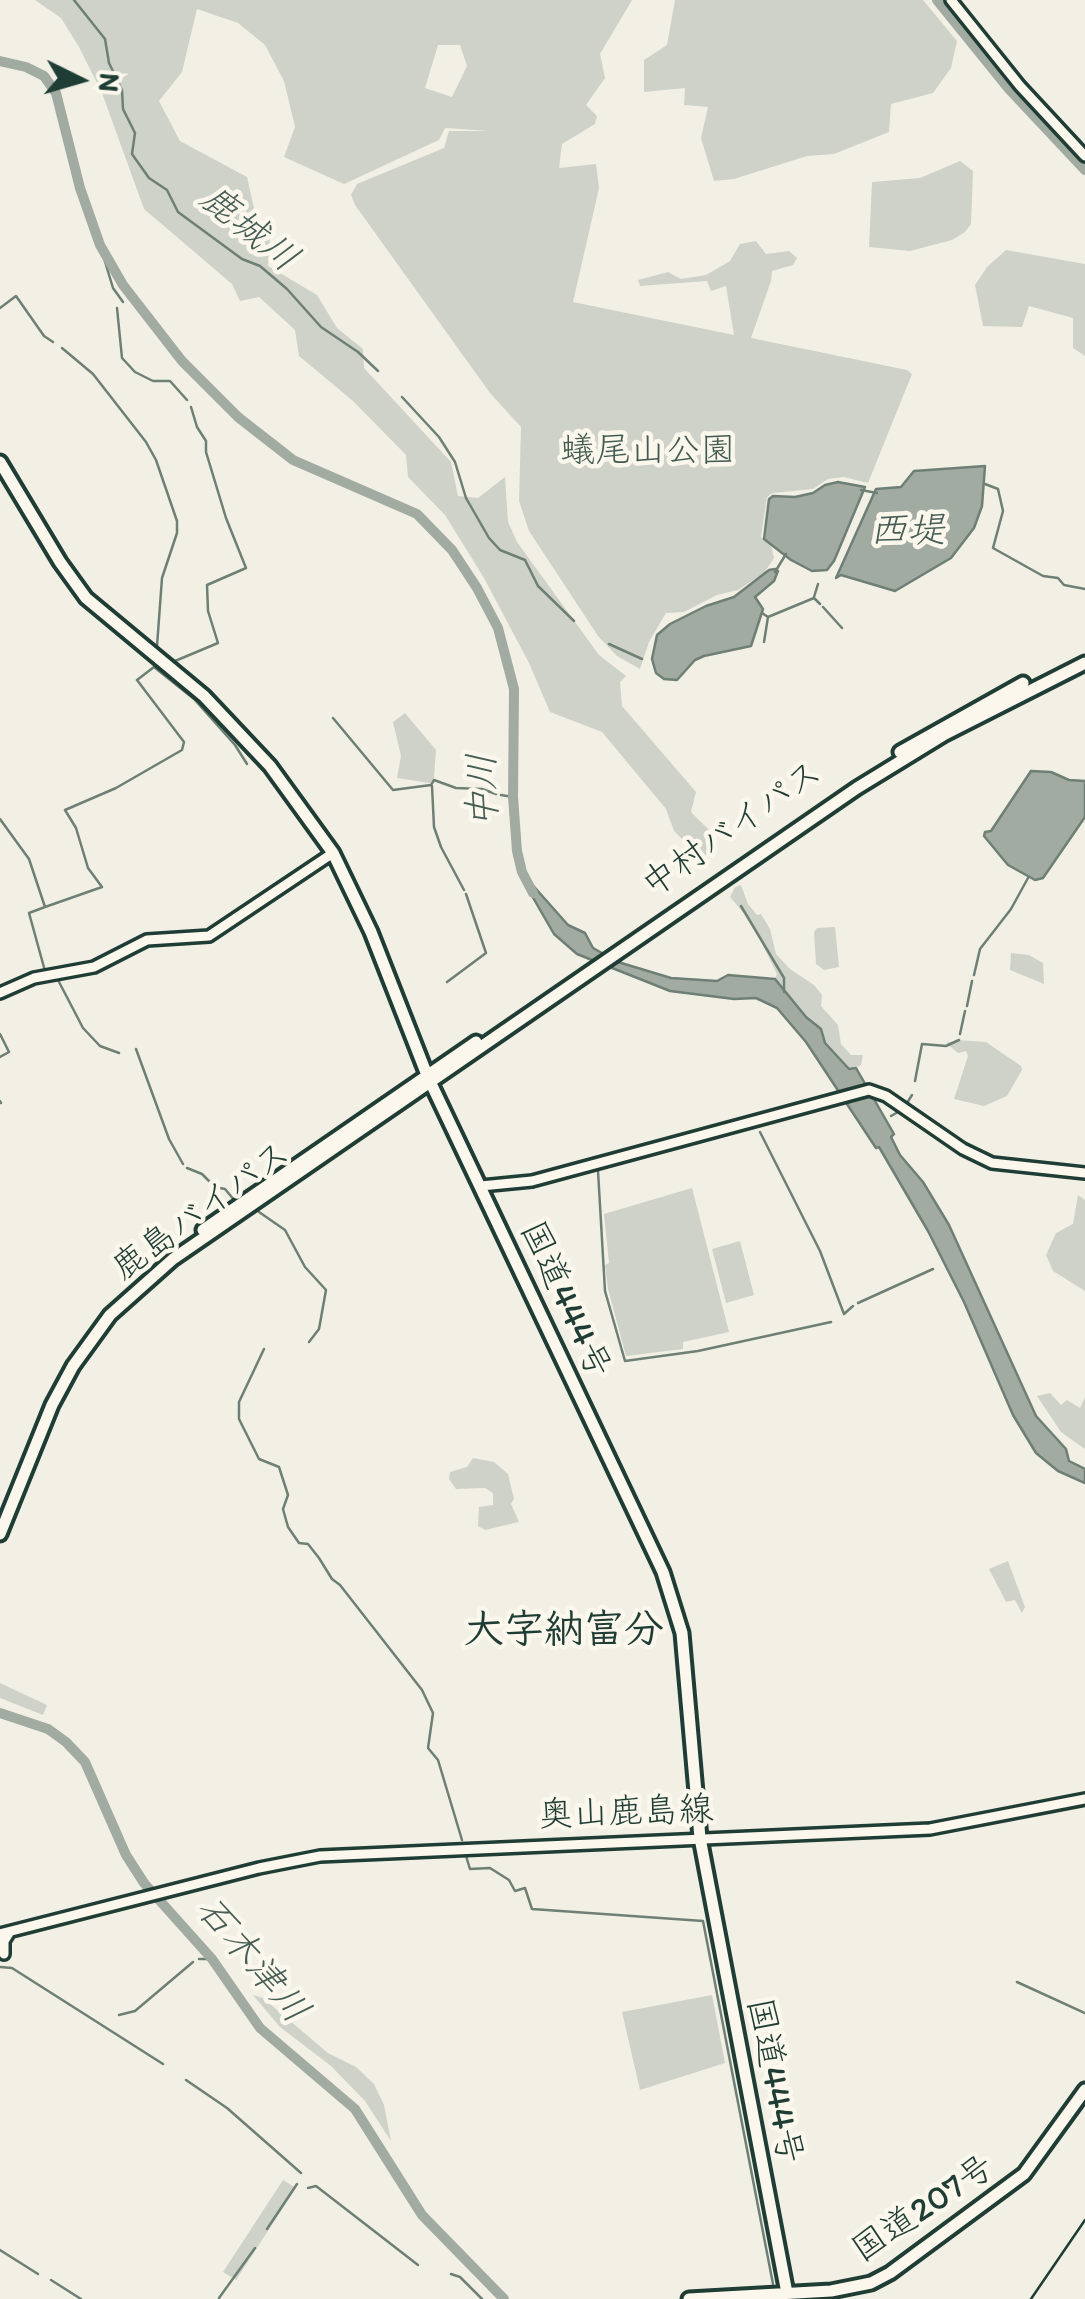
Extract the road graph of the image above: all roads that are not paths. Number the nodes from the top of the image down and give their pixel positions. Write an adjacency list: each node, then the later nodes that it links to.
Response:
1 (951, 0): 2 (main road)
2 (1085, 156)
3 (0, 462): 6 (highway, 国道444号)
4 (1085, 655): 7 (highway, 中村バイパス)
5 (1085, 663): 7 (highway, 中村バイパス)
6 (333, 853): 8 (main road); 9 (highway, 国道444号)
7 (738, 864): 9 (highway, 中村バイパス)
8 (0, 993)
9 (429, 1079): 11 (highway, 国道444号); 12 (highway, 鹿島バイパス); 13 (highway, 鹿島バイパス)
10 (1085, 1173): 11 (main road)
11 (481, 1186): 15 (highway, 国道444号)
12 (0, 1516)
13 (0, 1534)
14 (1085, 1799): 15 (main road, 奥山鹿島線)
15 (700, 1838): 16 (main road, 奥山鹿島線); 19 (highway, 国道444号)
16 (6, 1932): 17 (main road)
17 (4, 1954)
18 (1085, 2090): 19 (highway, 国道207号)
19 (787, 2293): 20 (highway, 国道207号)
20 (689, 2299)

